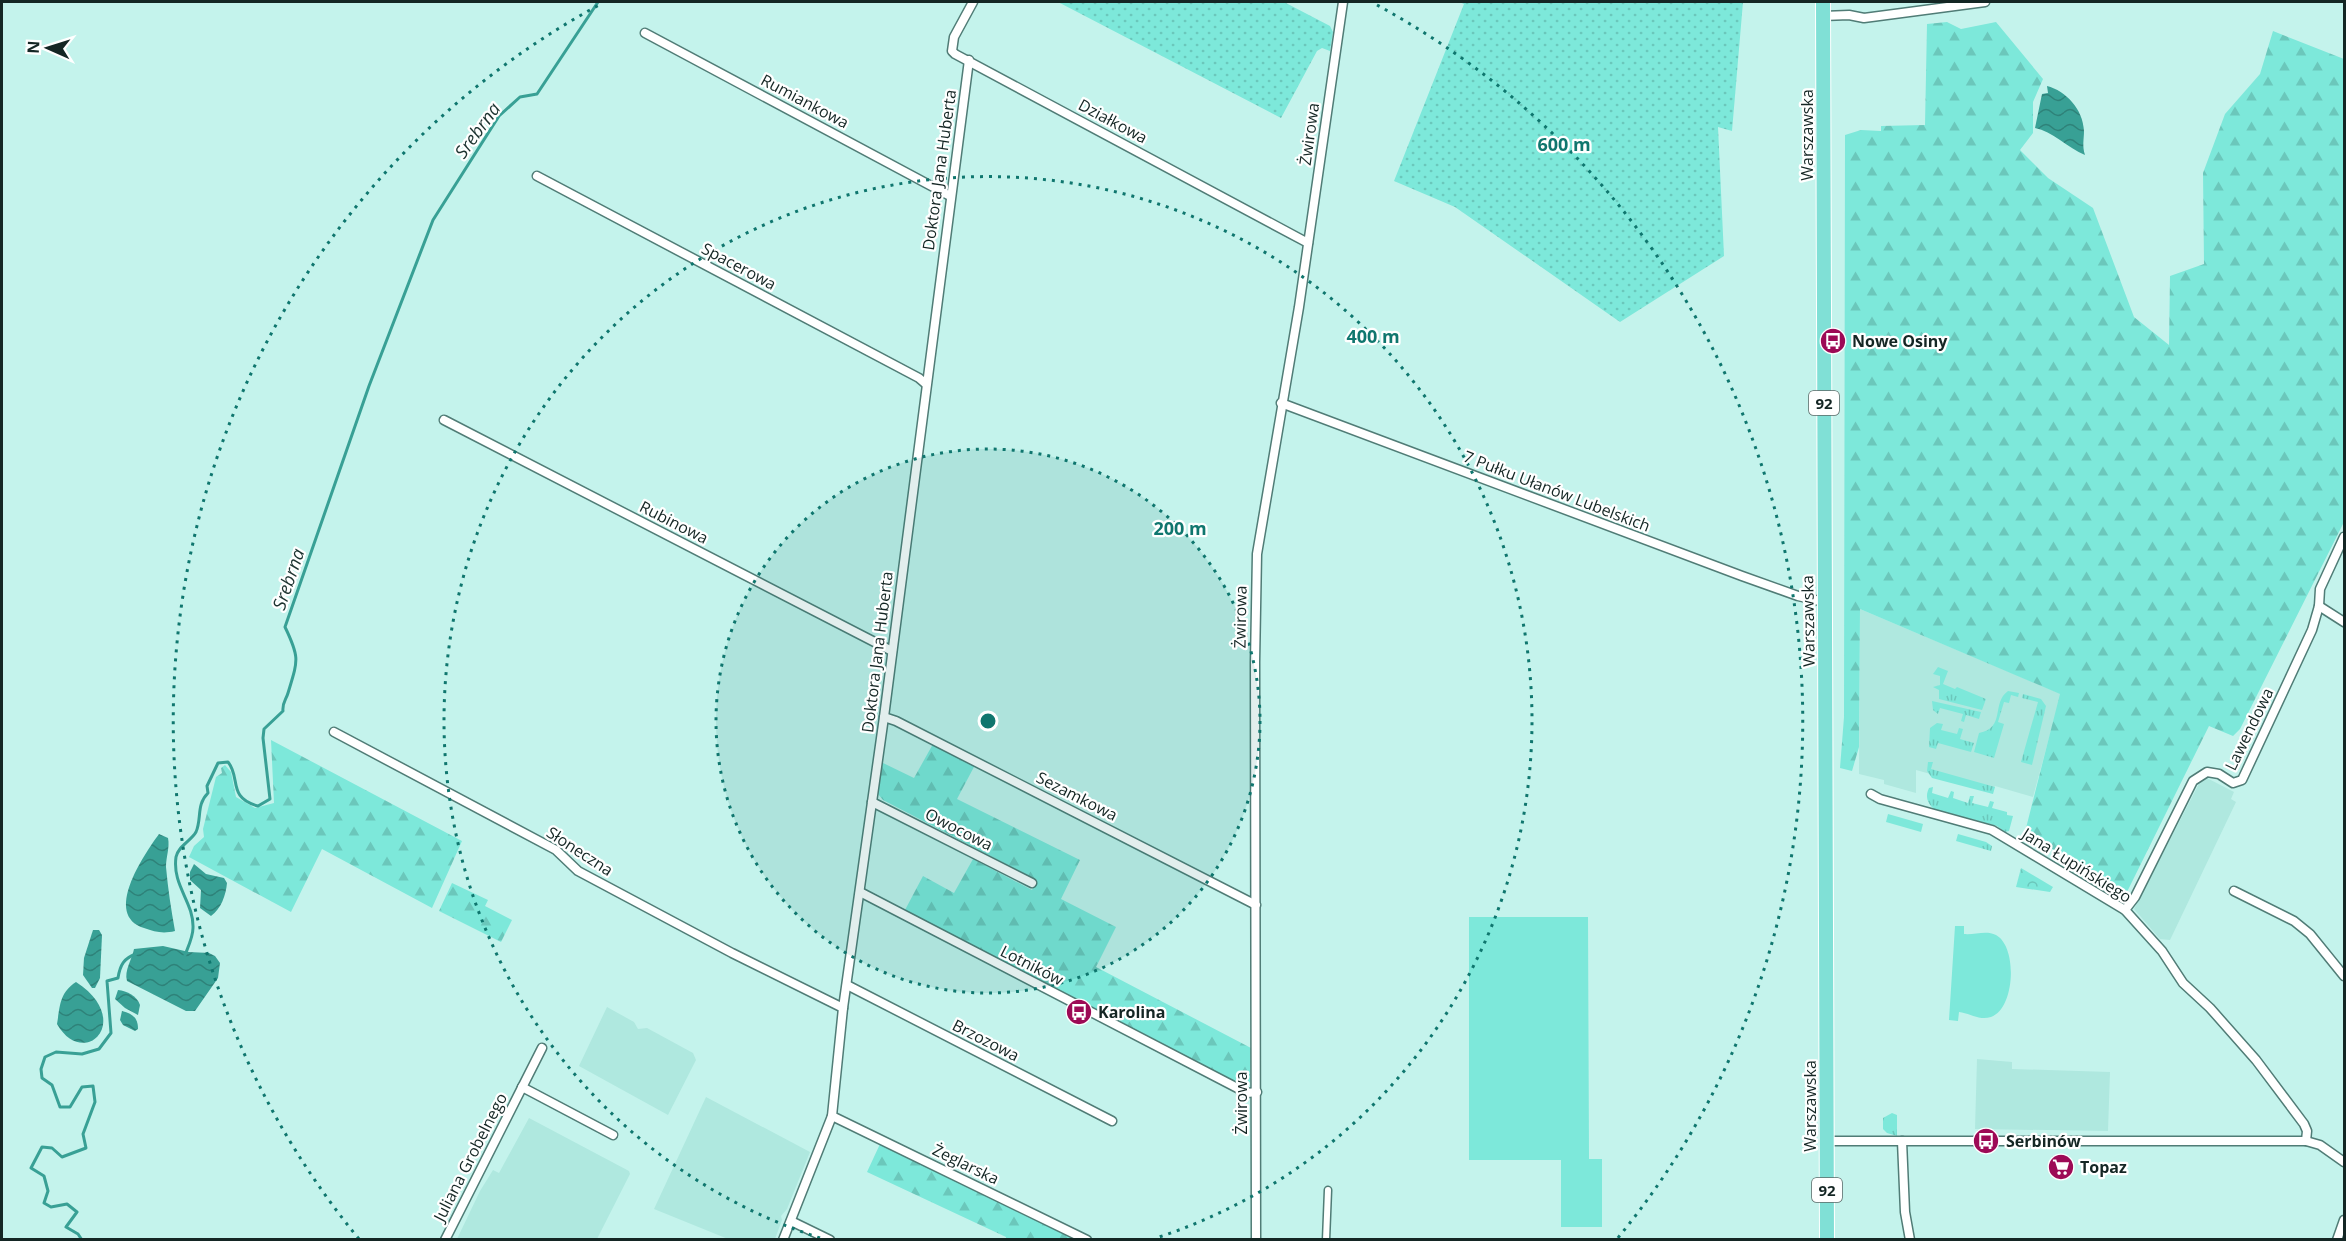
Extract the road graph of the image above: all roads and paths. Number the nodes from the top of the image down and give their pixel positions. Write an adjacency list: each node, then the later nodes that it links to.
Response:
1 (973, 2): 6 (street, Działkowa)
2 (1343, 2): 9 (street, Żwirowa)
3 (1985, 2): 4 (street)
4 (1823, 9): 14 (main road, Warszawska / 92)
5 (645, 33): 8 (street, Rumiankowa)
6 (969, 60): 8 (street, Doktora Jana Huberta); 9 (street, Działkowa)
7 (537, 176): 10 (street, Spacerowa)
8 (950, 196): 10 (street, Doktora Jana Huberta)
9 (1308, 243): 11 (street, Żwirowa)
10 (926, 384): 17 (street, Doktora Jana Huberta)
11 (1281, 403): 14 (street, 7 Pułku Ułanów Lubelskich); 25 (street, Żwirowa)
12 (444, 420): 17 (street, Rubinowa)
13 (2344, 537): 15 (street, Lawendowa)
14 (1824, 602): 36 (main road, Warszawska / 92)
15 (2319, 606): 16 (street); 26 (street, Lawendowa)
16 (2344, 622)
17 (891, 651): 18 (street, Doktora Jana Huberta)
18 (884, 717): 21 (street, Doktora Jana Huberta); 25 (street, Sezamkowa)
19 (334, 732): 29 (street, Słoneczna)
20 (1871, 794): 26 (street, Jana Łupińskiego)
21 (872, 802): 22 (street, Owocowa); 24 (street, Doktora Jana Huberta)
22 (1032, 883)
23 (2234, 891): 27 (street)
24 (860, 892): 28 (street, Doktora Jana Huberta); 32 (street, Lotników)
25 (1256, 905): 32 (street, Żwirowa)
26 (2125, 910): 38 (street, Jana Łupińskiego)
27 (2344, 976)
28 (847, 985): 29 (street, Doktora Jana Huberta); 34 (street, Brzozowa)
29 (843, 1008): 33 (street, Doktora Jana Huberta)
30 (542, 1048): 31 (street, Juliana Grobelnego)
31 (522, 1087): 35 (street, Juliana Grobelnego); 43 (street, Juliana Grobelnego)
32 (1257, 1092): 47 (street, Żwirowa)
33 (832, 1116): 42 (street, Doktora Jana Huberta); 46 (street, Żeglarska)
34 (1112, 1121)
35 (613, 1135)
36 (1827, 1141): 37 (street); 49 (main road, Warszawska / 92)
37 (1902, 1141): 38 (street); 50 (street)
38 (2306, 1141): 39 (street)
39 (2344, 1162)
40 (1328, 1190): 48 (street)
41 (2344, 1220): 51 (street)
42 (791, 1221): 44 (street, Doktora Jana Huberta); 45 (street)
43 (445, 1239)
44 (783, 1239)
45 (830, 1239)
46 (1087, 1239)
47 (1256, 1239)
48 (1326, 1239)
49 (1827, 1239)
50 (1910, 1239)
51 (2337, 1239)

